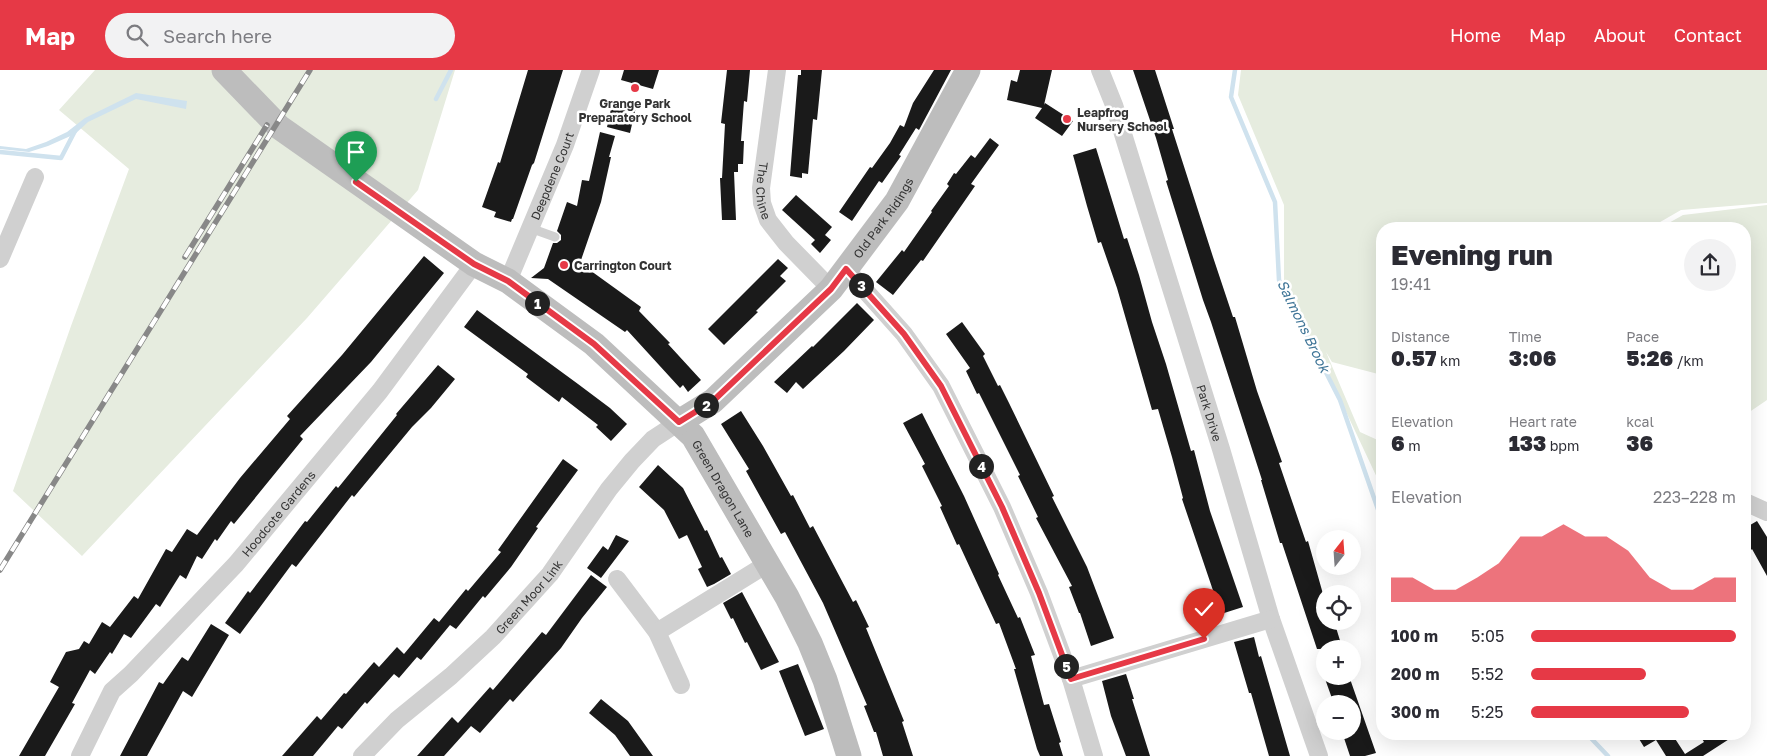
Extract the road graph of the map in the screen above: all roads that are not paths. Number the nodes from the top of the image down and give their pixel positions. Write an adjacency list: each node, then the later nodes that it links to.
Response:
1 (224, 70): 10 (street, Green Dragon Lane)
2 (590, 70): 7 (street, Deepdene Court)
3 (777, 70): 13 (street, The Chine)
4 (968, 70): 11 (street, Old Park Ridings)
5 (1100, 70): 19 (street, Park Drive)
6 (35, 177): 9 (street)
7 (530, 228): 8 (lane); 12 (street, Deepdene Court)
8 (555, 237)
9 (0, 259)
10 (474, 264): 12 (street, Green Dragon Lane); 23 (street, Hoodcote Gardens)
11 (846, 269): 13 (street, Old Park Ridings); 21 (street)
12 (508, 281): 14 (street, Green Dragon Lane)
13 (831, 289): 14 (street, Old Park Ridings)
14 (679, 422): 17 (street, Green Dragon Lane); 24 (street, Green Moor Link)
15 (1751, 505): 16 (street)
16 (1767, 512)
17 (767, 564): 20 (street); 25 (street, Green Dragon Lane)
18 (617, 579): 20 (street)
19 (1271, 619): 21 (street); 27 (street, Park Drive)
20 (657, 632): 22 (street)
21 (1071, 679): 26 (street)
22 (681, 685)
23 (80, 756)
24 (362, 756)
25 (849, 756)
26 (1094, 756)
27 (1319, 756)

